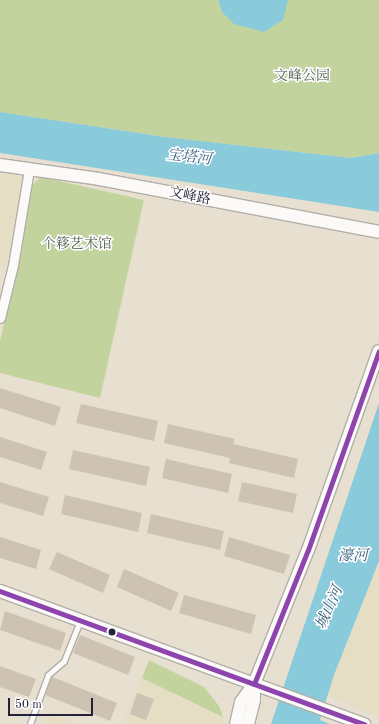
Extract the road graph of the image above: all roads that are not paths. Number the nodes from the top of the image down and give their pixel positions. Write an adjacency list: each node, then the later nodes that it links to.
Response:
1 (0, 165): 2 (street, 文峰路)
2 (29, 169): 3 (street, 文峰路); 4 (street)
3 (379, 232)
4 (0, 318)
5 (379, 351): 8 (street)
6 (0, 591): 7 (street)
7 (81, 620): 8 (street); 9 (lane)
8 (254, 684): 10 (street); 11 (street); 12 (street)
9 (30, 724)
10 (236, 724)
11 (248, 724)
12 (364, 724)

